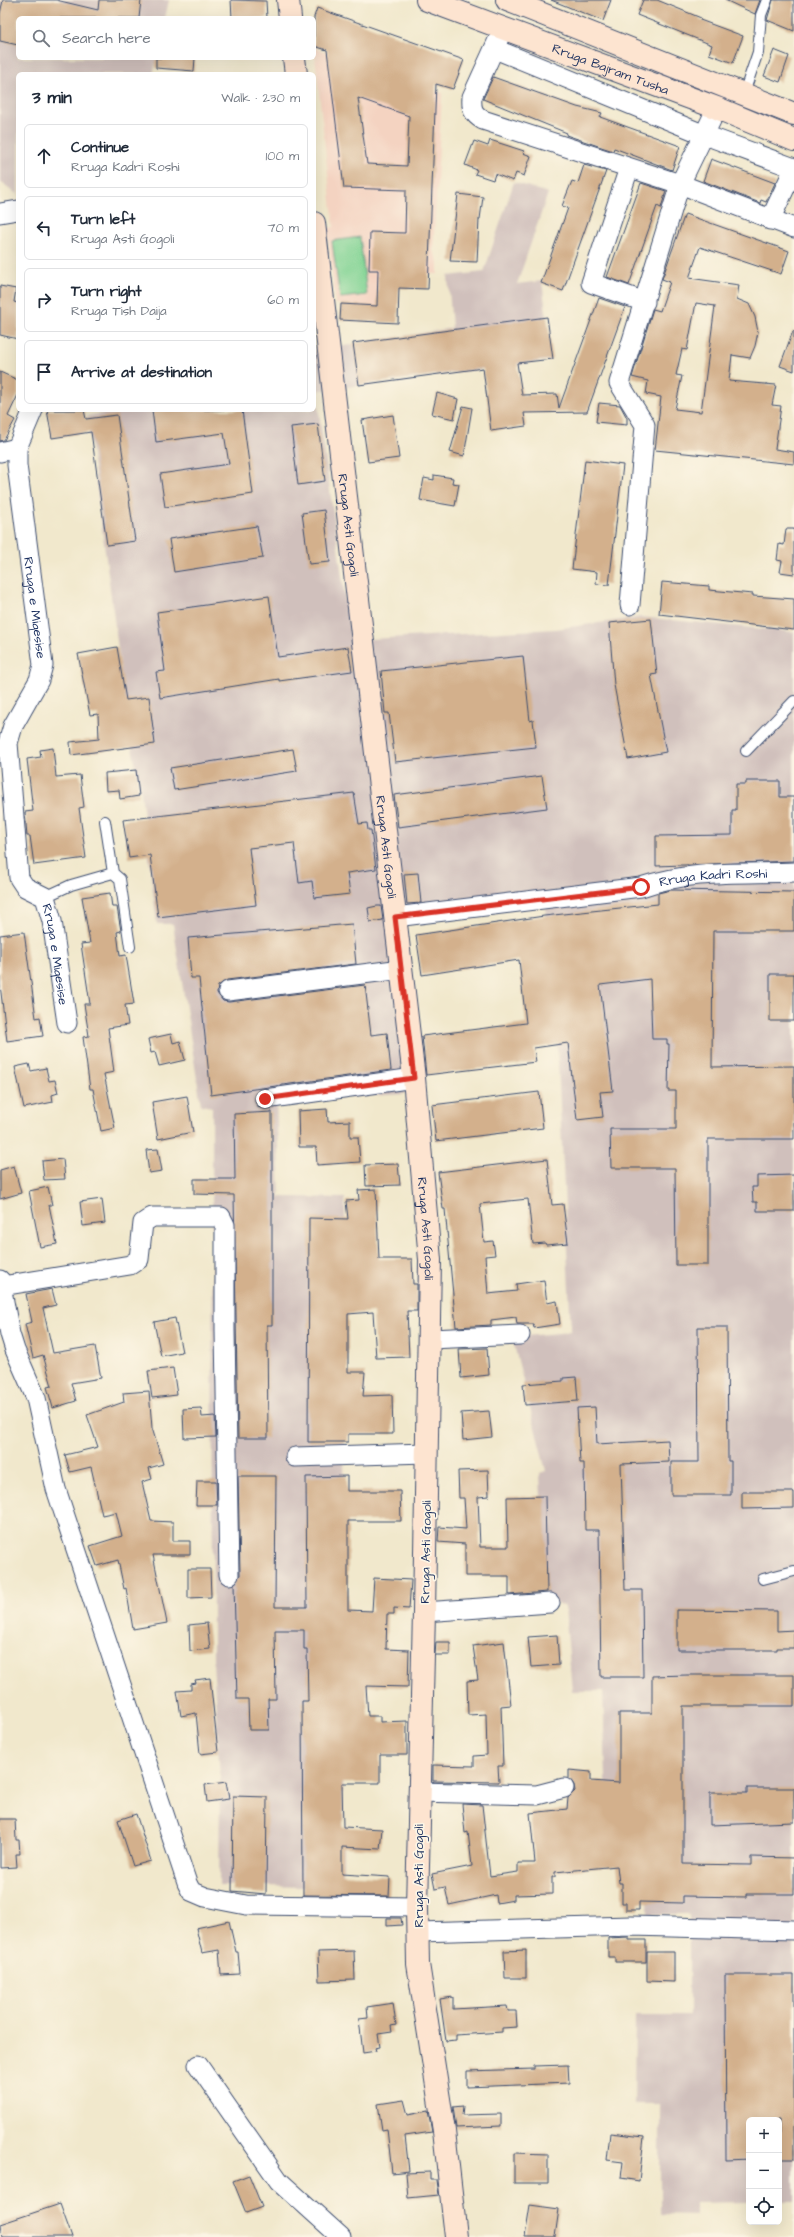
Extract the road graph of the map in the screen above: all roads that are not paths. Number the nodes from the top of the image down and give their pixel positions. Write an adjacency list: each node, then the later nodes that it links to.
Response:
1 (288, 0): 5 (street)
2 (427, 0): 6 (street, Rruga Bajram Tusha)
3 (767, 0): 10 (lane)
4 (518, 2): 10 (street, Rruga Bajram Tusha)
5 (290, 16)
6 (503, 29): 7 (street); 11 (street, Rruga Bajram Tusha)
7 (495, 49): 13 (street); 15 (street)
8 (294, 60): 9 (street)
9 (296, 72)
10 (744, 93): 12 (street, Rruga Bajram Tusha)
11 (717, 108): 13 (street); 14 (street, Rruga Bajram Tusha)
12 (794, 114)
13 (705, 135): 16 (street); 17 (street)
14 (794, 140)
15 (629, 168): 17 (street); 23 (street)
16 (794, 168): 20 (street)
17 (680, 184): 20 (street); 23 (street)
18 (16, 210): 19 (street)
19 (0, 213)
20 (770, 220): 21 (street)
21 (794, 228)
22 (316, 239): 33 (street, Rruga Asti Gogoli)
23 (645, 302): 26 (street)
24 (31, 412): 25 (street, Rruga e Miqesise)
25 (9, 450): 32 (street, Rruga e Miqesise)
26 (630, 605)
27 (794, 701): 28 (lane)
28 (746, 751)
29 (105, 821): 31 (lane)
30 (794, 872): 33 (street, Rruga Kadri Roshi)
31 (113, 874): 32 (lane); 34 (lane)
32 (45, 897): 37 (street, Rruga e Miqesise)
33 (395, 917): 35 (street, Rruga Asti Gogoli)
34 (130, 947)
35 (402, 969): 36 (street); 38 (street, Rruga Asti Gogoli)
36 (228, 991)
37 (67, 1023)
38 (414, 1078): 39 (street); 42 (street, Rruga Asti Gogoli)
39 (265, 1099)
40 (1, 1283): 46 (street); 52 (street)
41 (520, 1334): 42 (street)
42 (430, 1339): 43 (street, Rruga Asti Gogoli)
43 (426, 1453): 44 (street); 49 (street, Rruga Asti Gogoli)
44 (295, 1457)
45 (794, 1570): 47 (lane)
46 (229, 1575)
47 (763, 1579)
48 (550, 1604): 49 (street)
49 (424, 1612): 51 (street, Rruga Asti Gogoli)
50 (564, 1788): 51 (street)
51 (419, 1792): 52 (street, Rruga Asti Gogoli)
52 (416, 1907): 54 (street, Rruga Asti Gogoli)
53 (794, 1930): 54 (street)
54 (418, 1932): 57 (street, Rruga Asti Gogoli)
55 (198, 2065): 56 (street)
56 (341, 2237)
57 (456, 2237)

